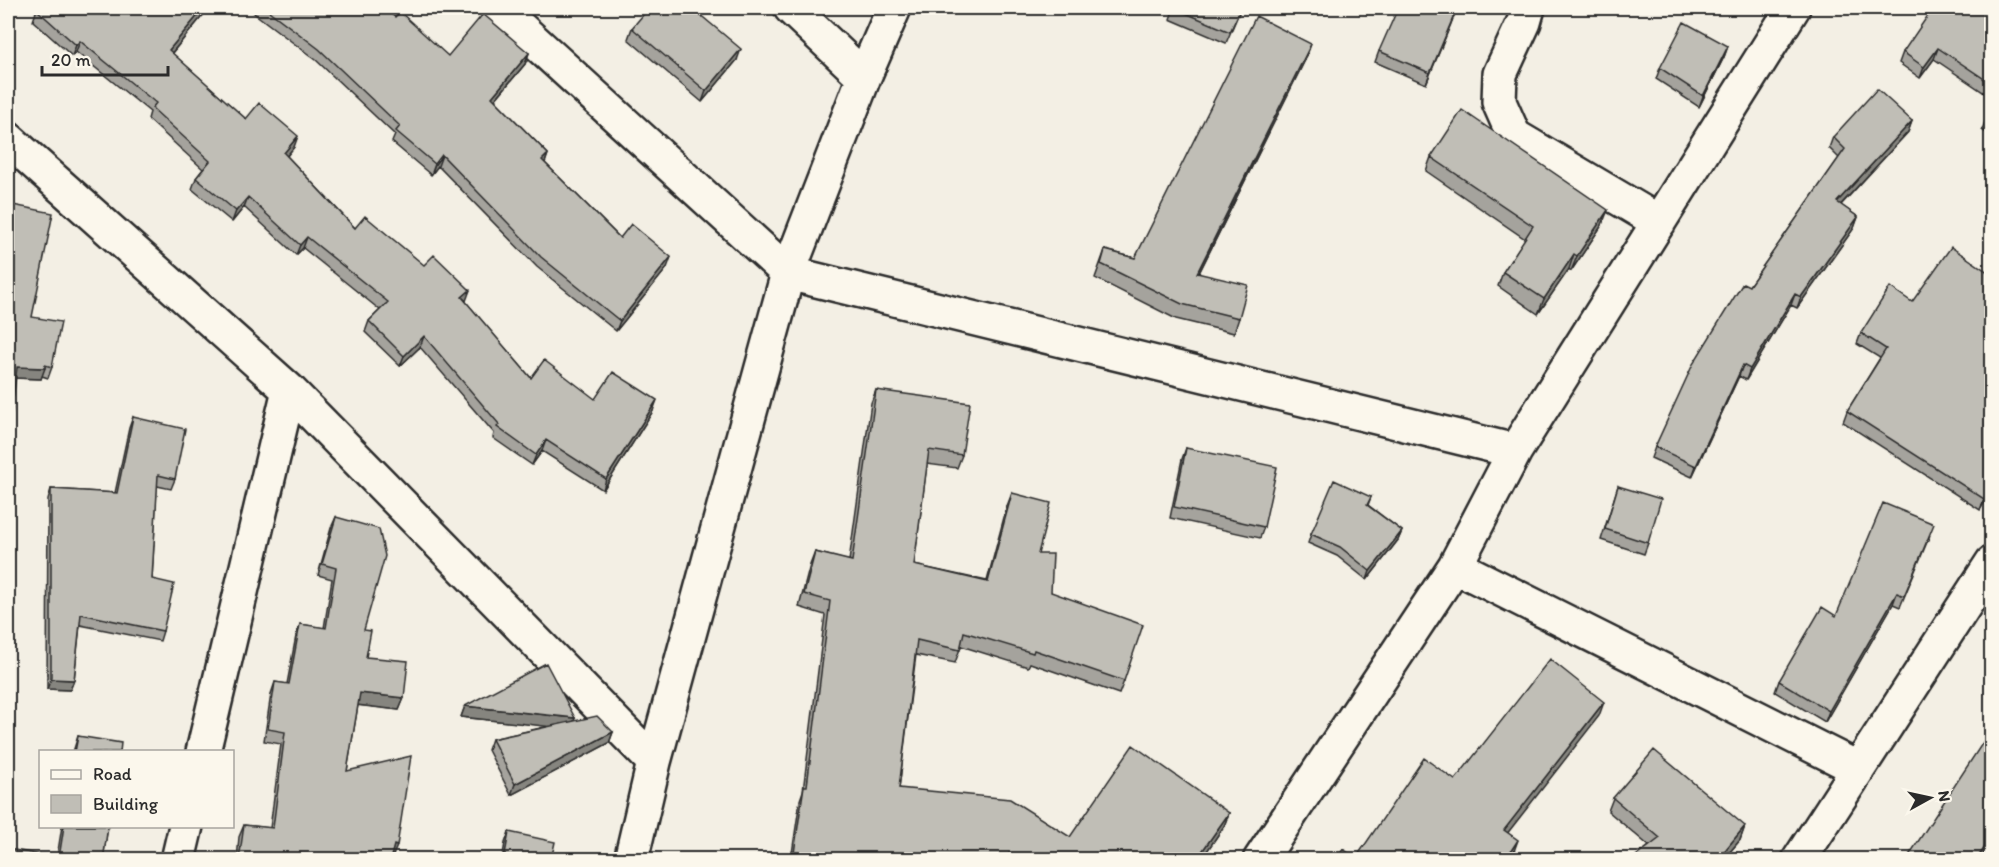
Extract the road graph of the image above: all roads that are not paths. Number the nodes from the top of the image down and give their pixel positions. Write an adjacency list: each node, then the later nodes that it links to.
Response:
1 (498, 8): 9 (street)
2 (791, 8): 6 (street)
3 (894, 8): 6 (street)
4 (1528, 8): 8 (street)
5 (1793, 8): 8 (street)
6 (864, 77): 9 (street)
7 (9, 142): 10 (street)
8 (1659, 222): 11 (street)
9 (789, 273): 11 (street); 15 (street)
10 (289, 390): 14 (street); 15 (street)
11 (1515, 451): 13 (street)
12 (1992, 563): 16 (street)
13 (1455, 566): 16 (street); 20 (street)
14 (203, 750)
15 (654, 762): 19 (street)
16 (1857, 768): 21 (street)
17 (186, 828): 18 (street)
18 (178, 860)
19 (631, 860)
20 (1260, 860)
21 (1799, 860)

